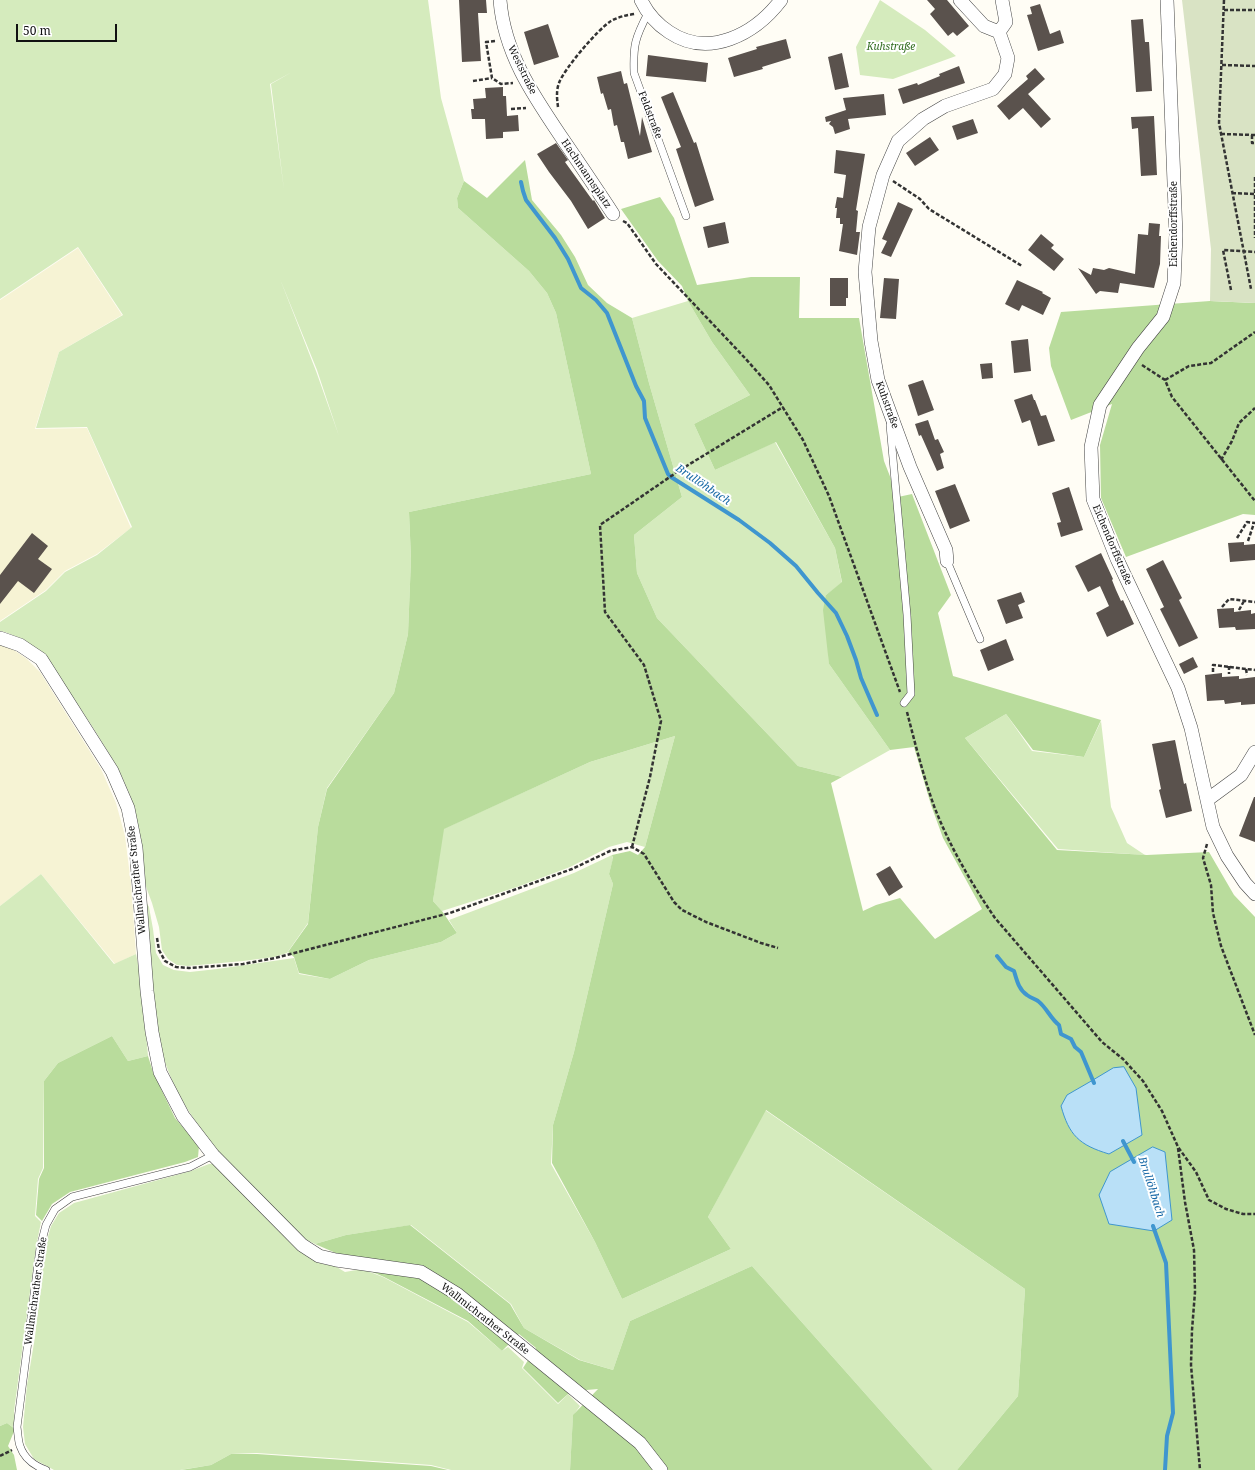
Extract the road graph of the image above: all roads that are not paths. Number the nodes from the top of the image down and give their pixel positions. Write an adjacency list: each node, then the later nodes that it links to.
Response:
1 (500, 0): 9 (street, Weststraße)
2 (641, 0): 7 (street)
3 (781, 0): 7 (street)
4 (960, 0): 8 (street)
5 (1002, 0): 8 (street)
6 (1167, 0): 18 (street, Eichendorffstraße)
7 (648, 13): 11 (lane, Feldstraße)
8 (999, 32): 12 (street, Kuhstraße)
9 (560, 134): 10 (street, Hachmannsplatz)
10 (613, 214)
11 (686, 216)
12 (889, 409): 13 (street, Kuhstraße); 16 (lane)
13 (947, 561): 15 (lane)
14 (0, 638): 20 (street, Wallmichrather Straße)
15 (980, 639)
16 (904, 704)
17 (1255, 752): 18 (street)
18 (1208, 800): 19 (street, Eichendorffstraße)
19 (1255, 894)
20 (213, 1155): 21 (lane, Wallmichrather Straße); 23 (street, Wallmichrather Straße)
21 (35, 1468): 22 (lane, Wallmichrather Straße)
22 (46, 1470)
23 (661, 1470)

